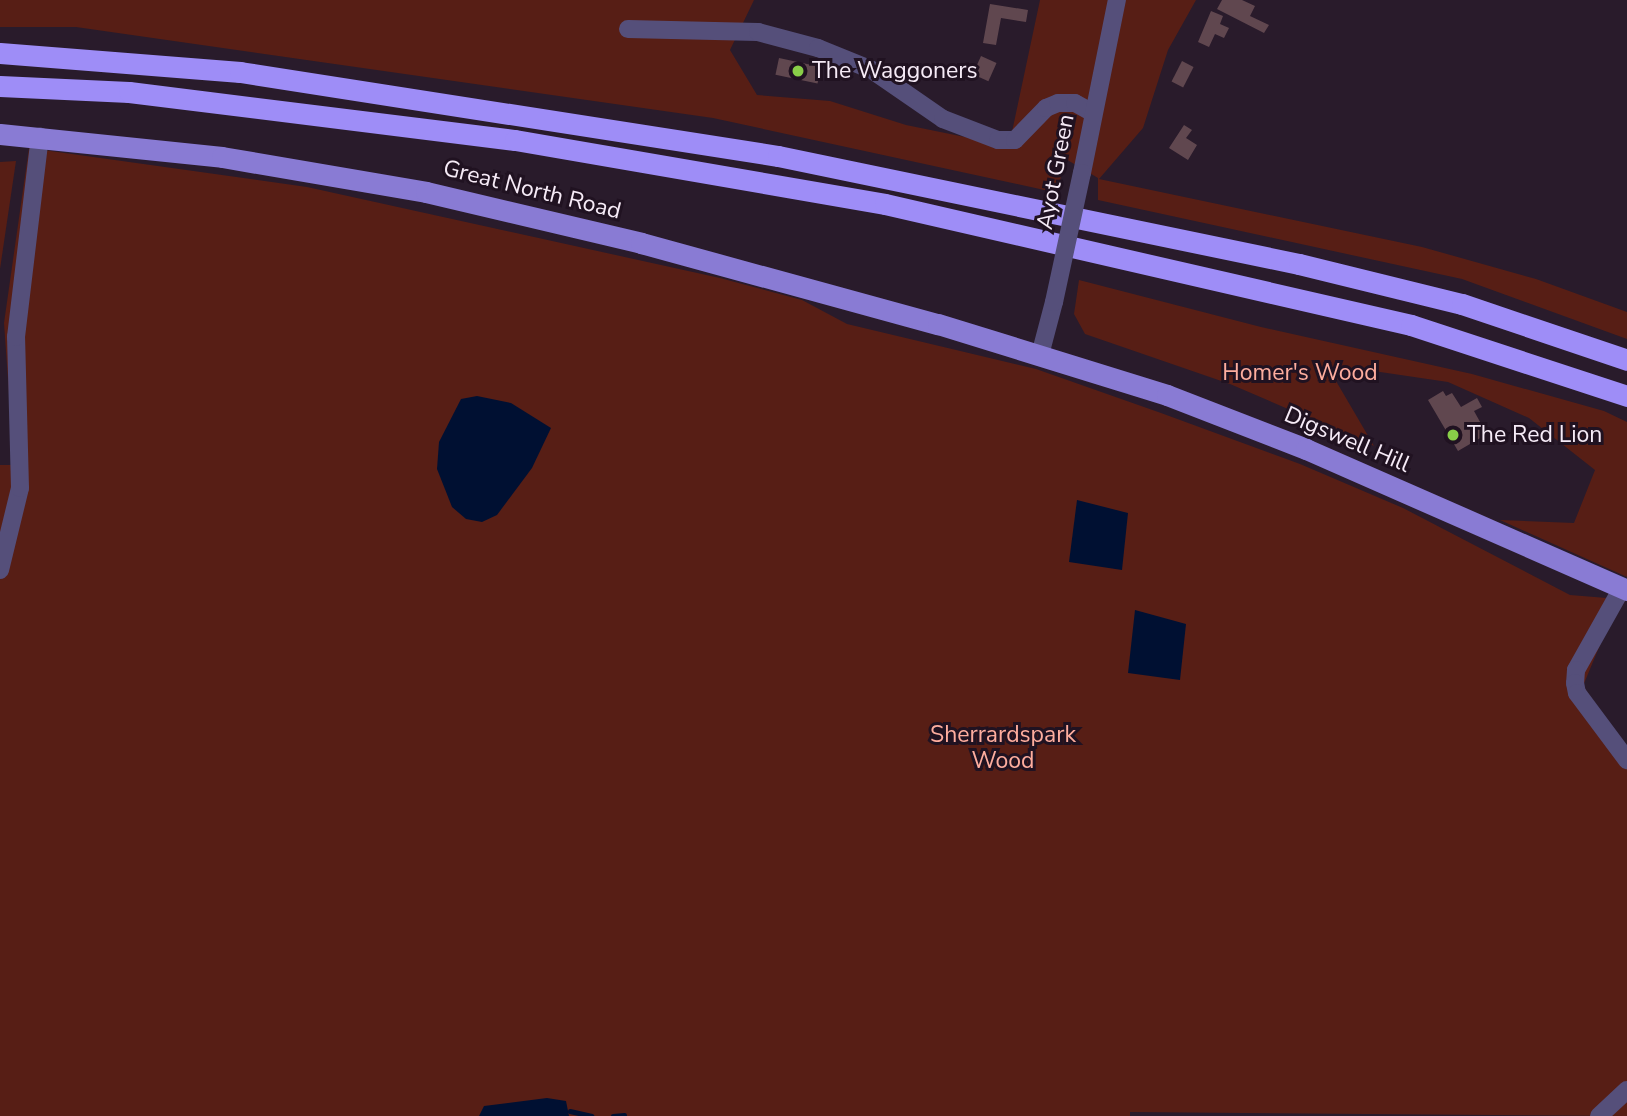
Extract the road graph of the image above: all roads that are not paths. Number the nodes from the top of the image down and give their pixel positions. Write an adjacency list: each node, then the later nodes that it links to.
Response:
1 (1118, 2): 5 (street, Ayot Green)
2 (628, 29): 5 (street)
3 (0, 52): 9 (highway)
4 (0, 86): 10 (highway)
5 (1093, 113): 8 (street, Ayot Green, bridge)
6 (0, 134): 7 (main road, Great North Road)
7 (40, 136): 8 (main road, Great North Road); 11 (street)
8 (1040, 355): 12 (main road, Digswell Hill)
9 (1627, 360)
10 (1627, 396)
11 (0, 570)
12 (1624, 589): 13 (street)
13 (1627, 760)
14 (1627, 1090): 15 (street)
15 (1599, 1116)

